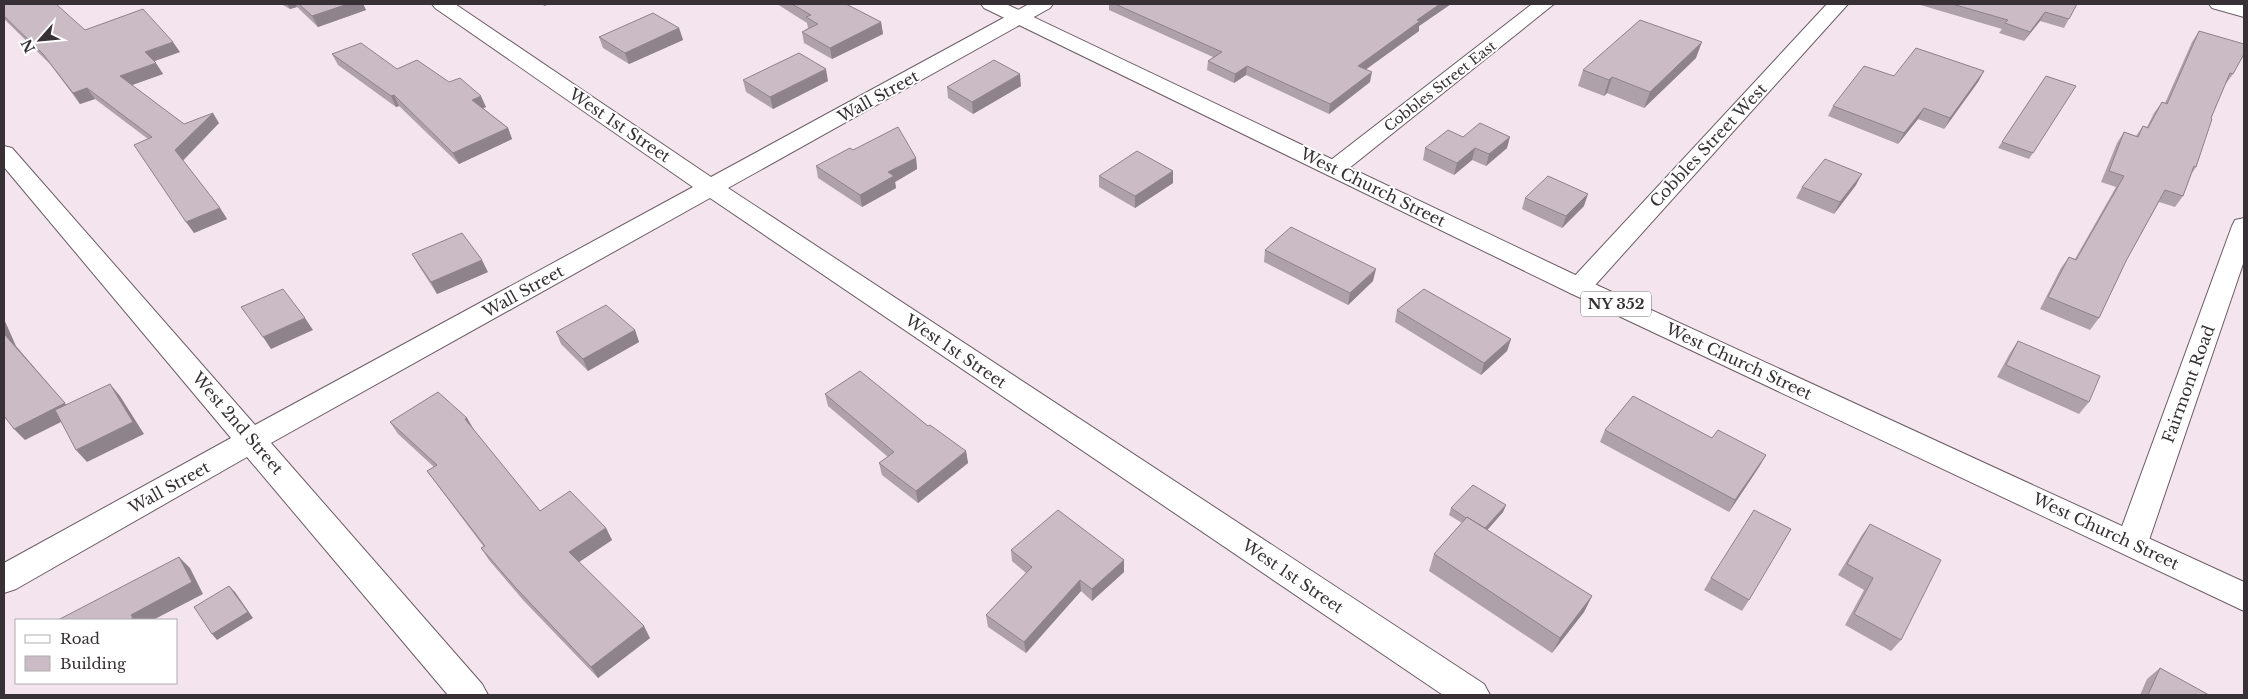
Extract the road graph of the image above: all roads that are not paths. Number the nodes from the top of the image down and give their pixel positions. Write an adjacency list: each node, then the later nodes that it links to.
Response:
1 (442, 4): 11 (street, West 1st Street)
2 (992, 4): 8 (street, West Church Street / NY 352)
3 (1043, 4): 8 (street, Wall Street)
4 (1544, 4): 10 (street, Cobbles Street East)
5 (1838, 4): 13 (street, Cobbles Street West)
6 (2219, 4): 7 (street)
7 (2244, 11)
8 (1020, 17): 10 (street, West Church Street / NY 352); 11 (street, Wall Street)
9 (4, 152): 14 (street, West 2nd Street)
10 (1335, 168): 13 (street, West Church Street / NY 352)
11 (711, 188): 14 (street, Wall Street); 19 (street, West 1st Street)
12 (2244, 226): 15 (street, Fairmont Road)
13 (1579, 286): 15 (street, West Church Street / NY 352)
14 (252, 440): 16 (street, Wall Street); 18 (street, West 2nd Street)
15 (2132, 543): 17 (street, West Church Street / NY 352)
16 (4, 579)
17 (2244, 597)
18 (470, 695)
19 (1472, 695)

